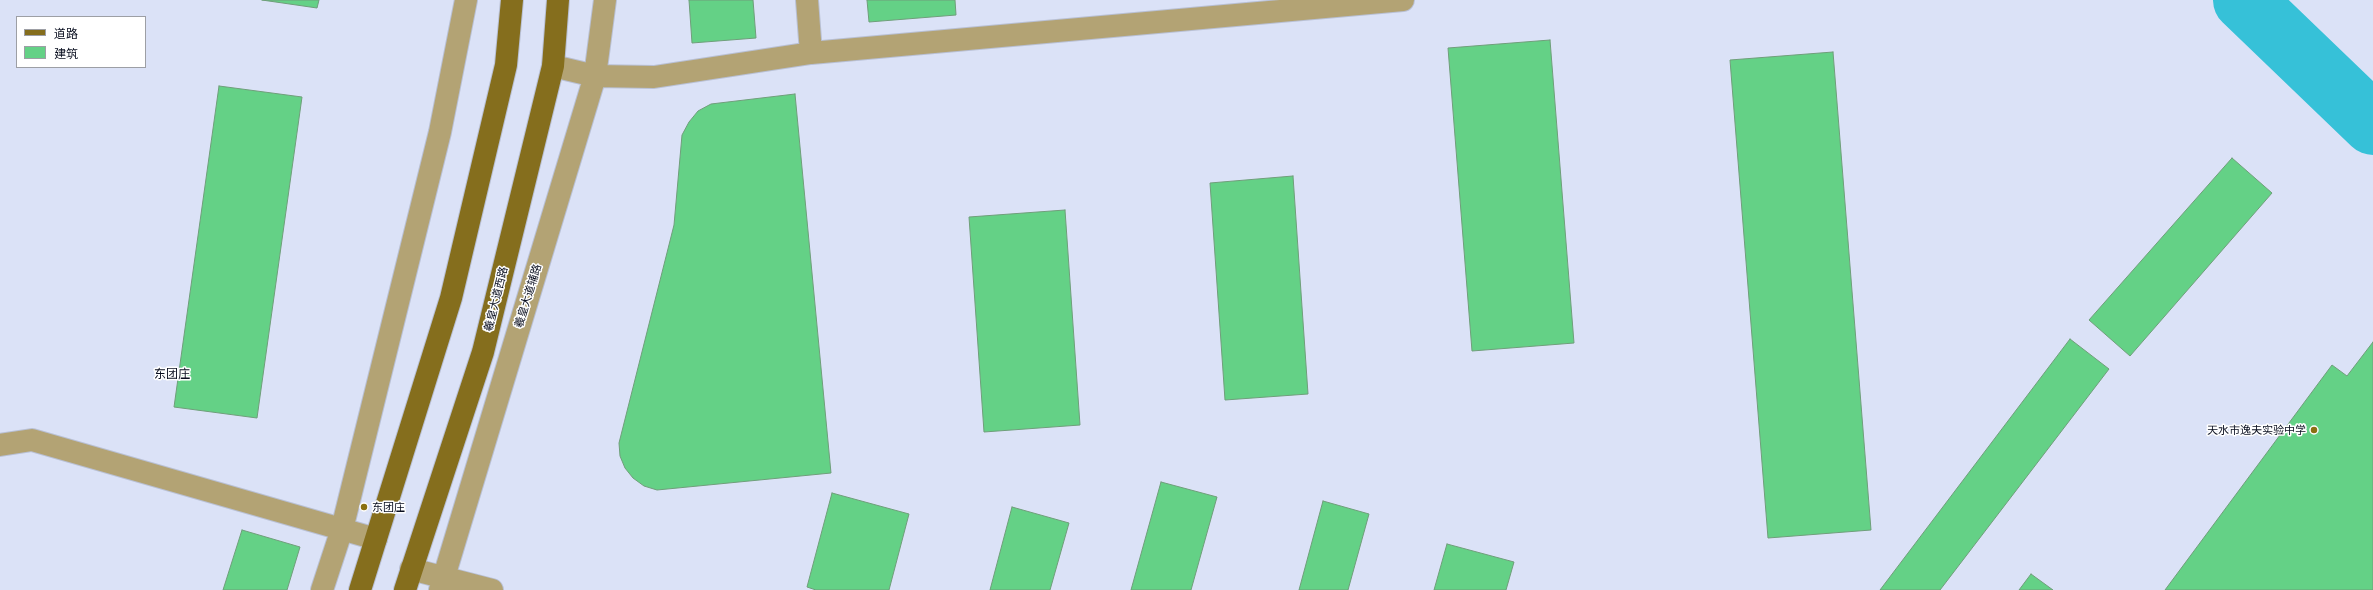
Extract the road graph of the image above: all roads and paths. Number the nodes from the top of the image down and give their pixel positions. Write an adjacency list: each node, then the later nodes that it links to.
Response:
1 (466, 0): 11 (street)
2 (512, 0): 12 (main road)
3 (558, 0): 8 (main road, 羲皇大道西路)
4 (605, 0): 9 (street, 羲皇大道辅路)
5 (807, 0): 7 (street)
6 (1403, 0): 7 (street)
7 (811, 53): 9 (street)
8 (553, 66): 9 (street); 13 (main road, 羲皇大道西路)
9 (594, 76): 14 (street, 羲皇大道辅路)
10 (0, 444): 11 (street)
11 (342, 529): 12 (street); 15 (street)
12 (376, 539): 16 (main road)
13 (411, 569): 14 (street); 17 (main road, 羲皇大道西路)
14 (441, 584): 18 (street)
15 (322, 590)
16 (360, 590)
17 (404, 590)
18 (492, 590)

